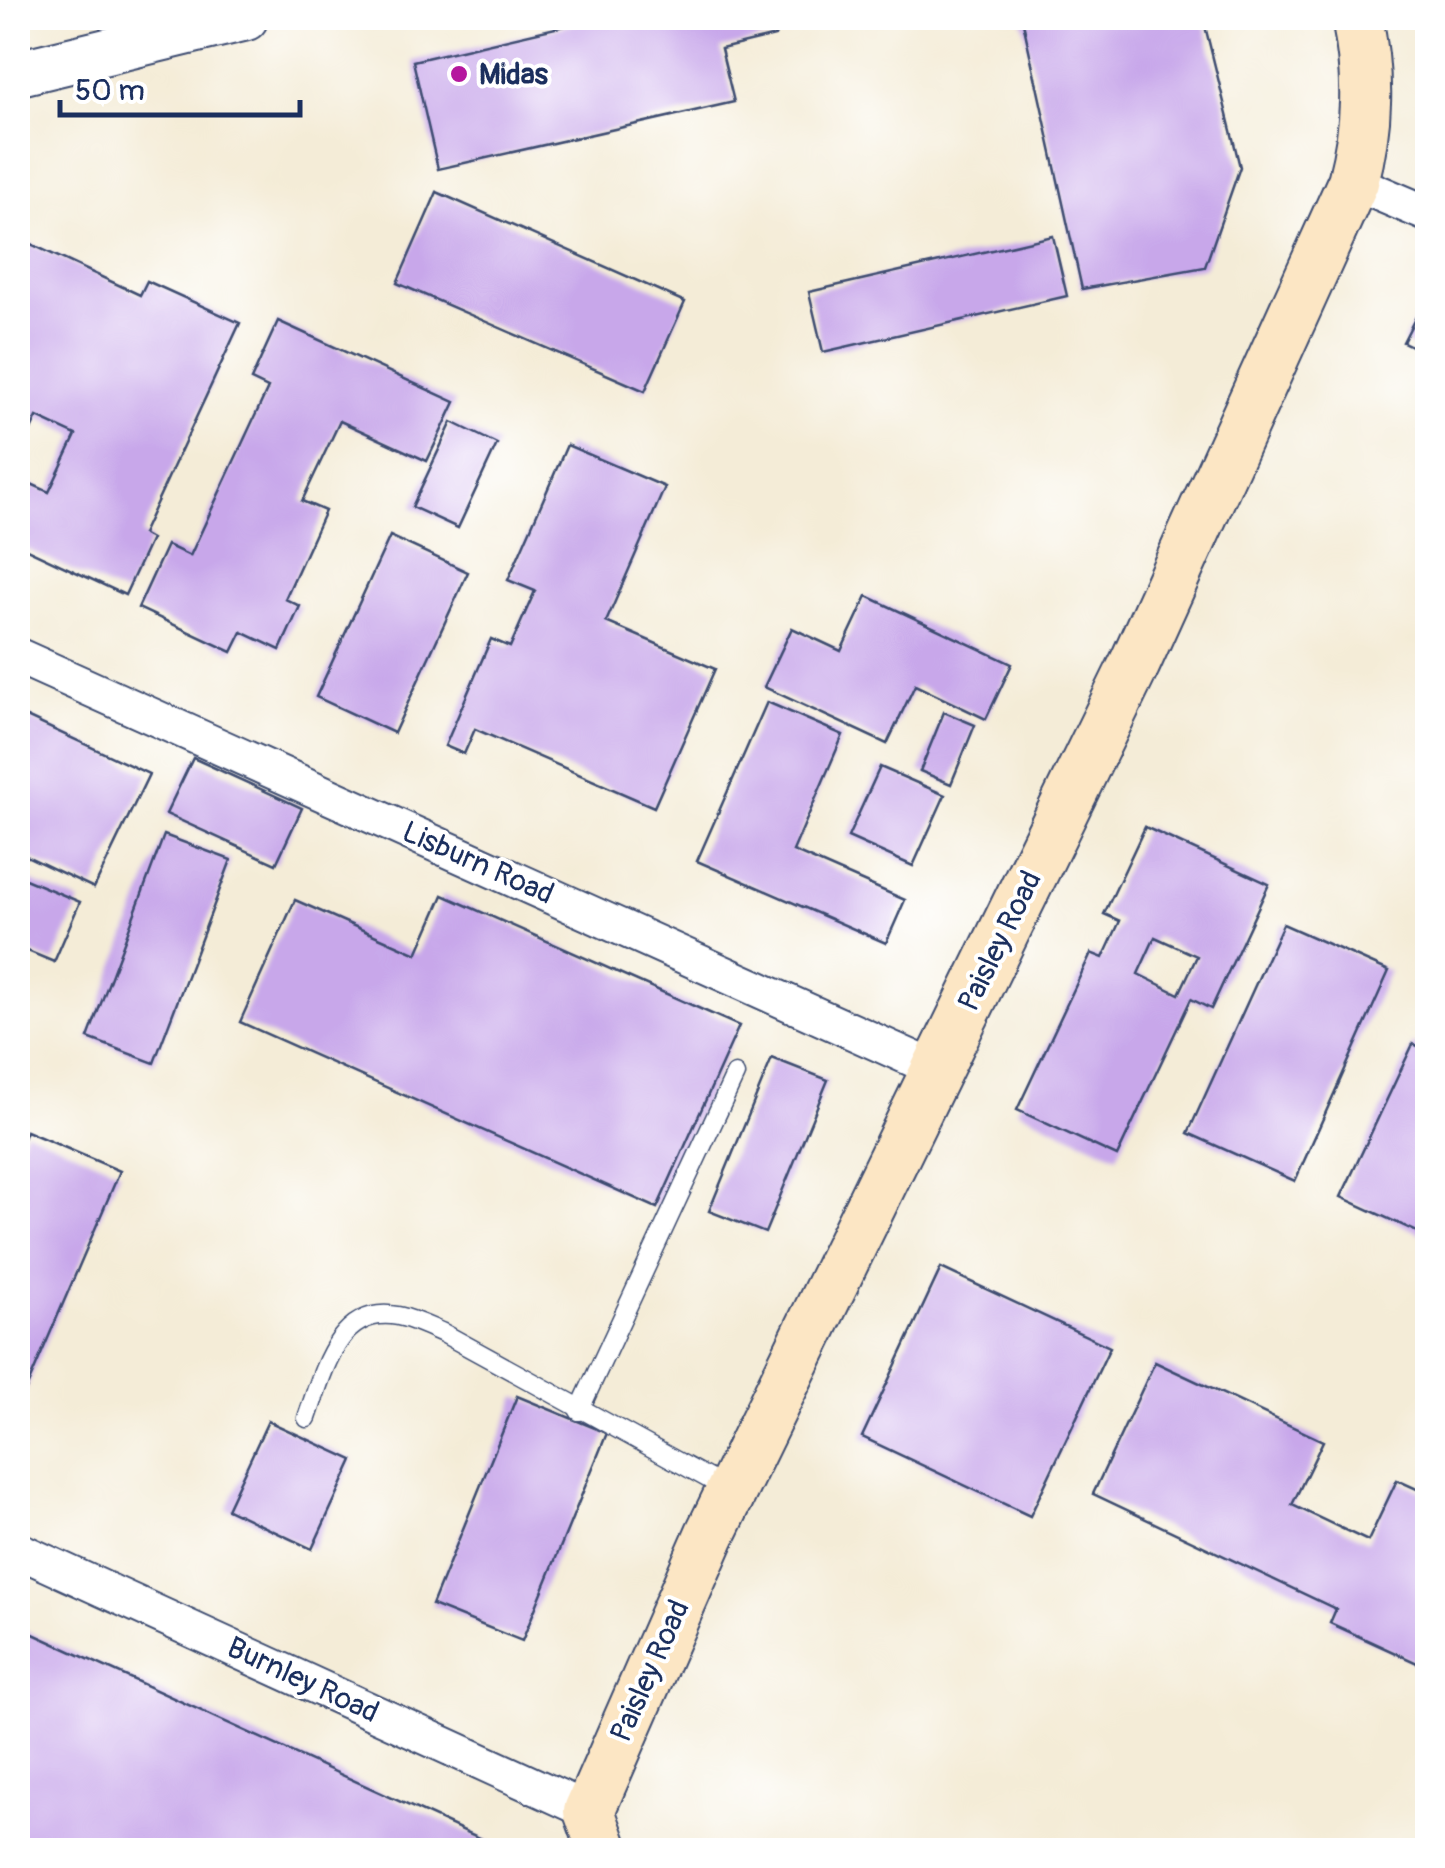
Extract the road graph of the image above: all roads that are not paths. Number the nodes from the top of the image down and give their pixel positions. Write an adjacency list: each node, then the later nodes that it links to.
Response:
1 (245, 18): 3 (street)
2 (1358, 18): 4 (main road, Paisley Road)
3 (18, 74)
4 (1353, 182): 5 (street); 7 (main road, Paisley Road)
5 (1428, 214)
6 (18, 656): 7 (street, Lisburn Road)
7 (938, 1070): 11 (main road, Paisley Road)
8 (734, 1075): 9 (lane)
9 (579, 1411): 10 (lane); 11 (lane)
10 (307, 1418)
11 (731, 1491): 13 (main road, Paisley Road)
12 (18, 1550): 13 (street, Burnley Road)
13 (596, 1831)

